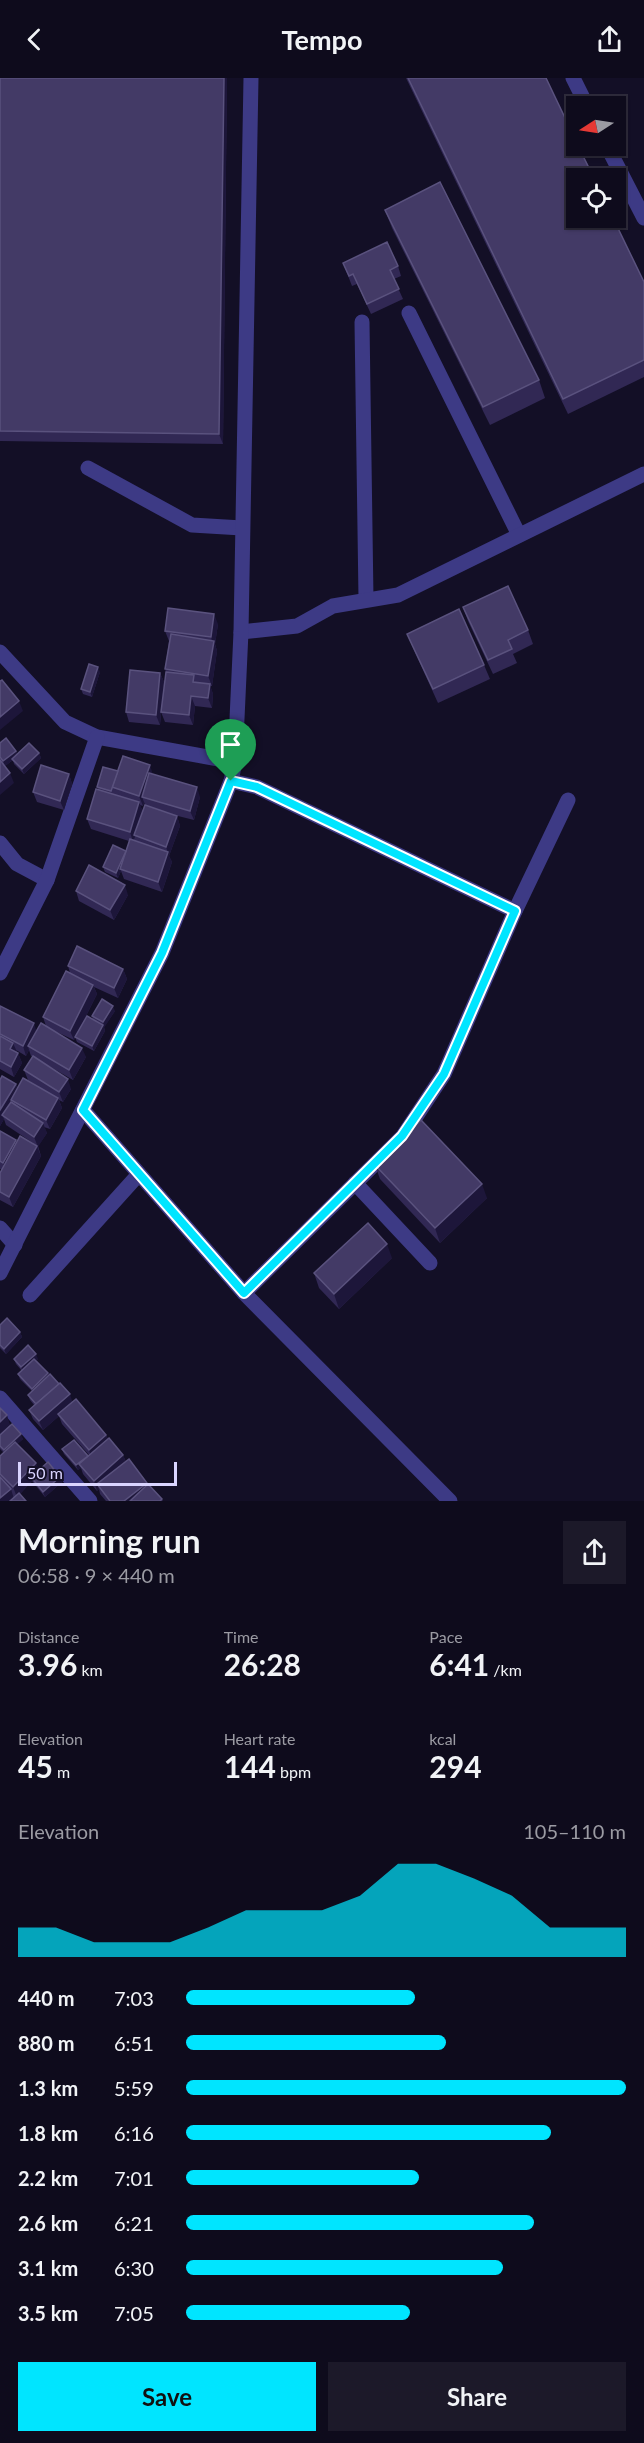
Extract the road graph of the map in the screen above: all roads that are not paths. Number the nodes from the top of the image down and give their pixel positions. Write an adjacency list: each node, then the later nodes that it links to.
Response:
1 (251, 78): 10 (street)
2 (573, 78): 3 (street)
3 (582, 96)
4 (612, 156): 5 (street)
5 (644, 219)
6 (409, 313): 11 (street)
7 (362, 322): 12 (street)
8 (88, 468): 10 (street)
9 (644, 474): 11 (street)
10 (242, 528): 13 (street)
11 (519, 535): 12 (street)
12 (366, 599): 13 (street)
13 (241, 632): 16 (street)
14 (0, 652): 15 (street)
15 (97, 736): 16 (street); 20 (street)
16 (235, 762): 17 (street)
17 (231, 781): 21 (street); 23 (street)
18 (568, 800): 21 (street)
19 (0, 843): 20 (street)
20 (47, 880): 22 (street)
21 (515, 911): 25 (street)
22 (0, 973)
23 (83, 1110): 24 (street); 27 (street)
24 (139, 1174): 30 (street); 31 (street)
25 (355, 1183): 28 (street); 30 (street)
26 (0, 1228): 27 (street)
27 (15, 1245): 29 (street)
28 (430, 1263)
29 (0, 1273)
30 (244, 1293): 34 (street)
31 (30, 1295)
32 (0, 1398): 33 (street)
33 (90, 1501)
34 (450, 1501)

